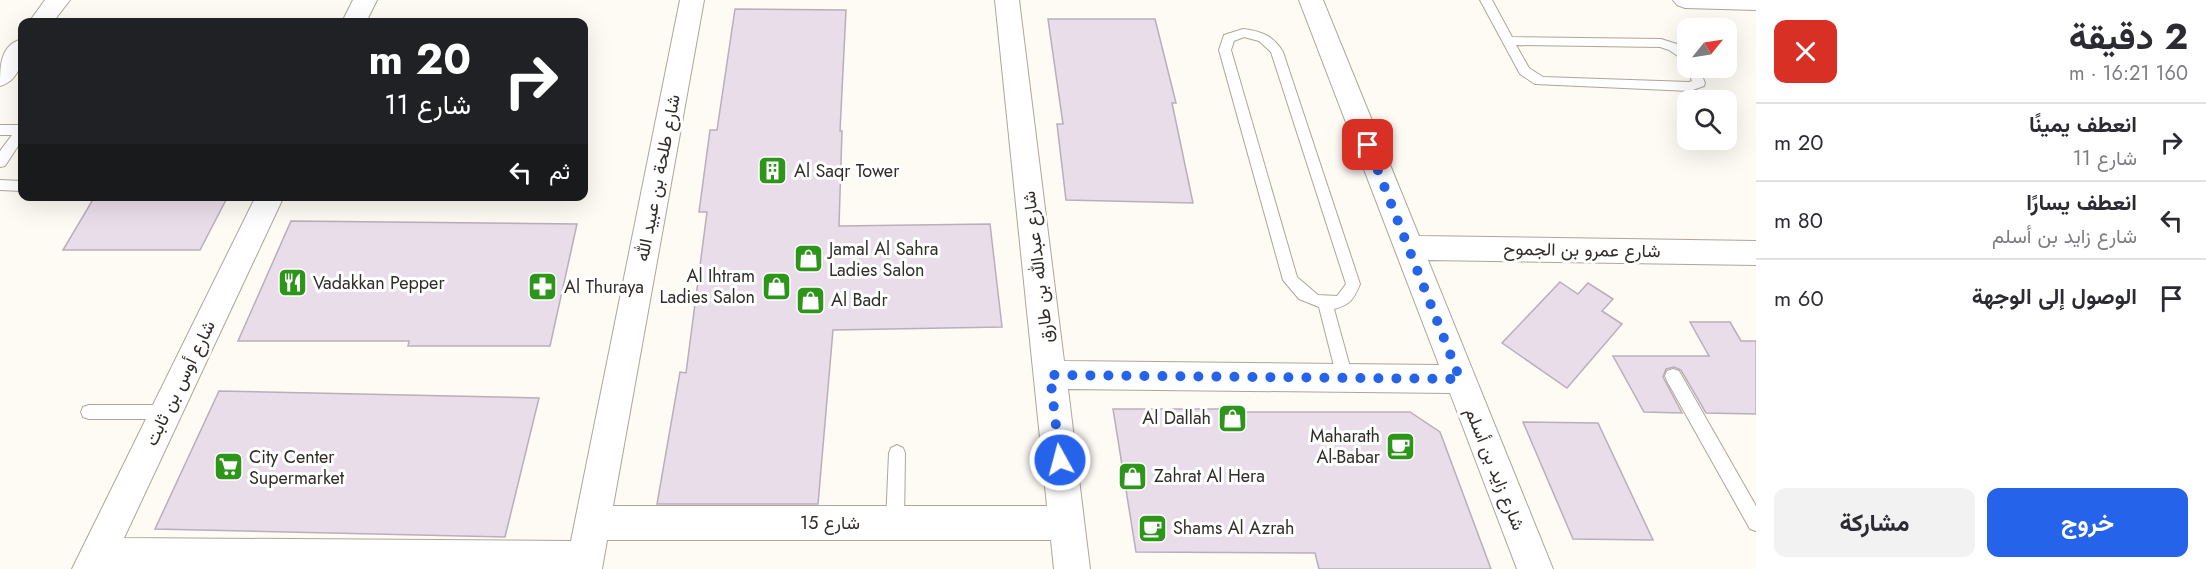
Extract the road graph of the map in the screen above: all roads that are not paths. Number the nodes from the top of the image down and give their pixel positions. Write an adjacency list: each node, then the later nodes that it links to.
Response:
1 (58, 0): 9 (street)
2 (365, 0): 10 (street)
3 (692, 0): 33 (street, شارع طلحة بن عبيد الله)
4 (1007, 0): 26 (street, شارع عبدالله بن طارق)
5 (1311, 0): 23 (street, شارع زايد بن أسلم)
6 (1486, 0): 11 (lane)
7 (1685, 0): 8 (street)
8 (1756, 2)
9 (44, 18)
10 (356, 18)
11 (1509, 42): 12 (lane); 15 (lane)
12 (1677, 49)
13 (13, 51): 14 (street)
14 (0, 77)
15 (1698, 78)
16 (0, 130): 17 (lane)
17 (18, 130)
18 (18, 136): 19 (lane)
19 (0, 162)
20 (0, 185): 21 (lane)
21 (18, 186)
22 (268, 201): 31 (street, شارع أوس بن ثابت)
23 (1409, 248): 24 (street, شارع عمرو بن الجموح); 29 (street, شارع زايد بن أسلم)
24 (1756, 253)
25 (1325, 303): 25 (lane); 28 (lane)
26 (1050, 375): 28 (street); 35 (street, شارع عبدالله بن طارق)
27 (1673, 376): 36 (lane)
28 (1345, 378): 29 (street)
29 (1460, 379): 41 (street, شارع زايد بن أسلم)
30 (89, 412): 31 (lane)
31 (166, 412): 37 (street, شارع أوس بن ثابت)
32 (897, 453): 34 (lane)
33 (594, 523): 34 (street, شارع 15); 39 (street, شارع طلحة بن عبيد الله)
34 (896, 523): 35 (street, شارع 15)
35 (1067, 523): 40 (street, شارع عبدالله بن طارق)
36 (1756, 523)
37 (94, 562): 38 (street)
38 (371, 563): 39 (street)
39 (585, 564)
40 (1072, 569)
41 (1535, 569)

